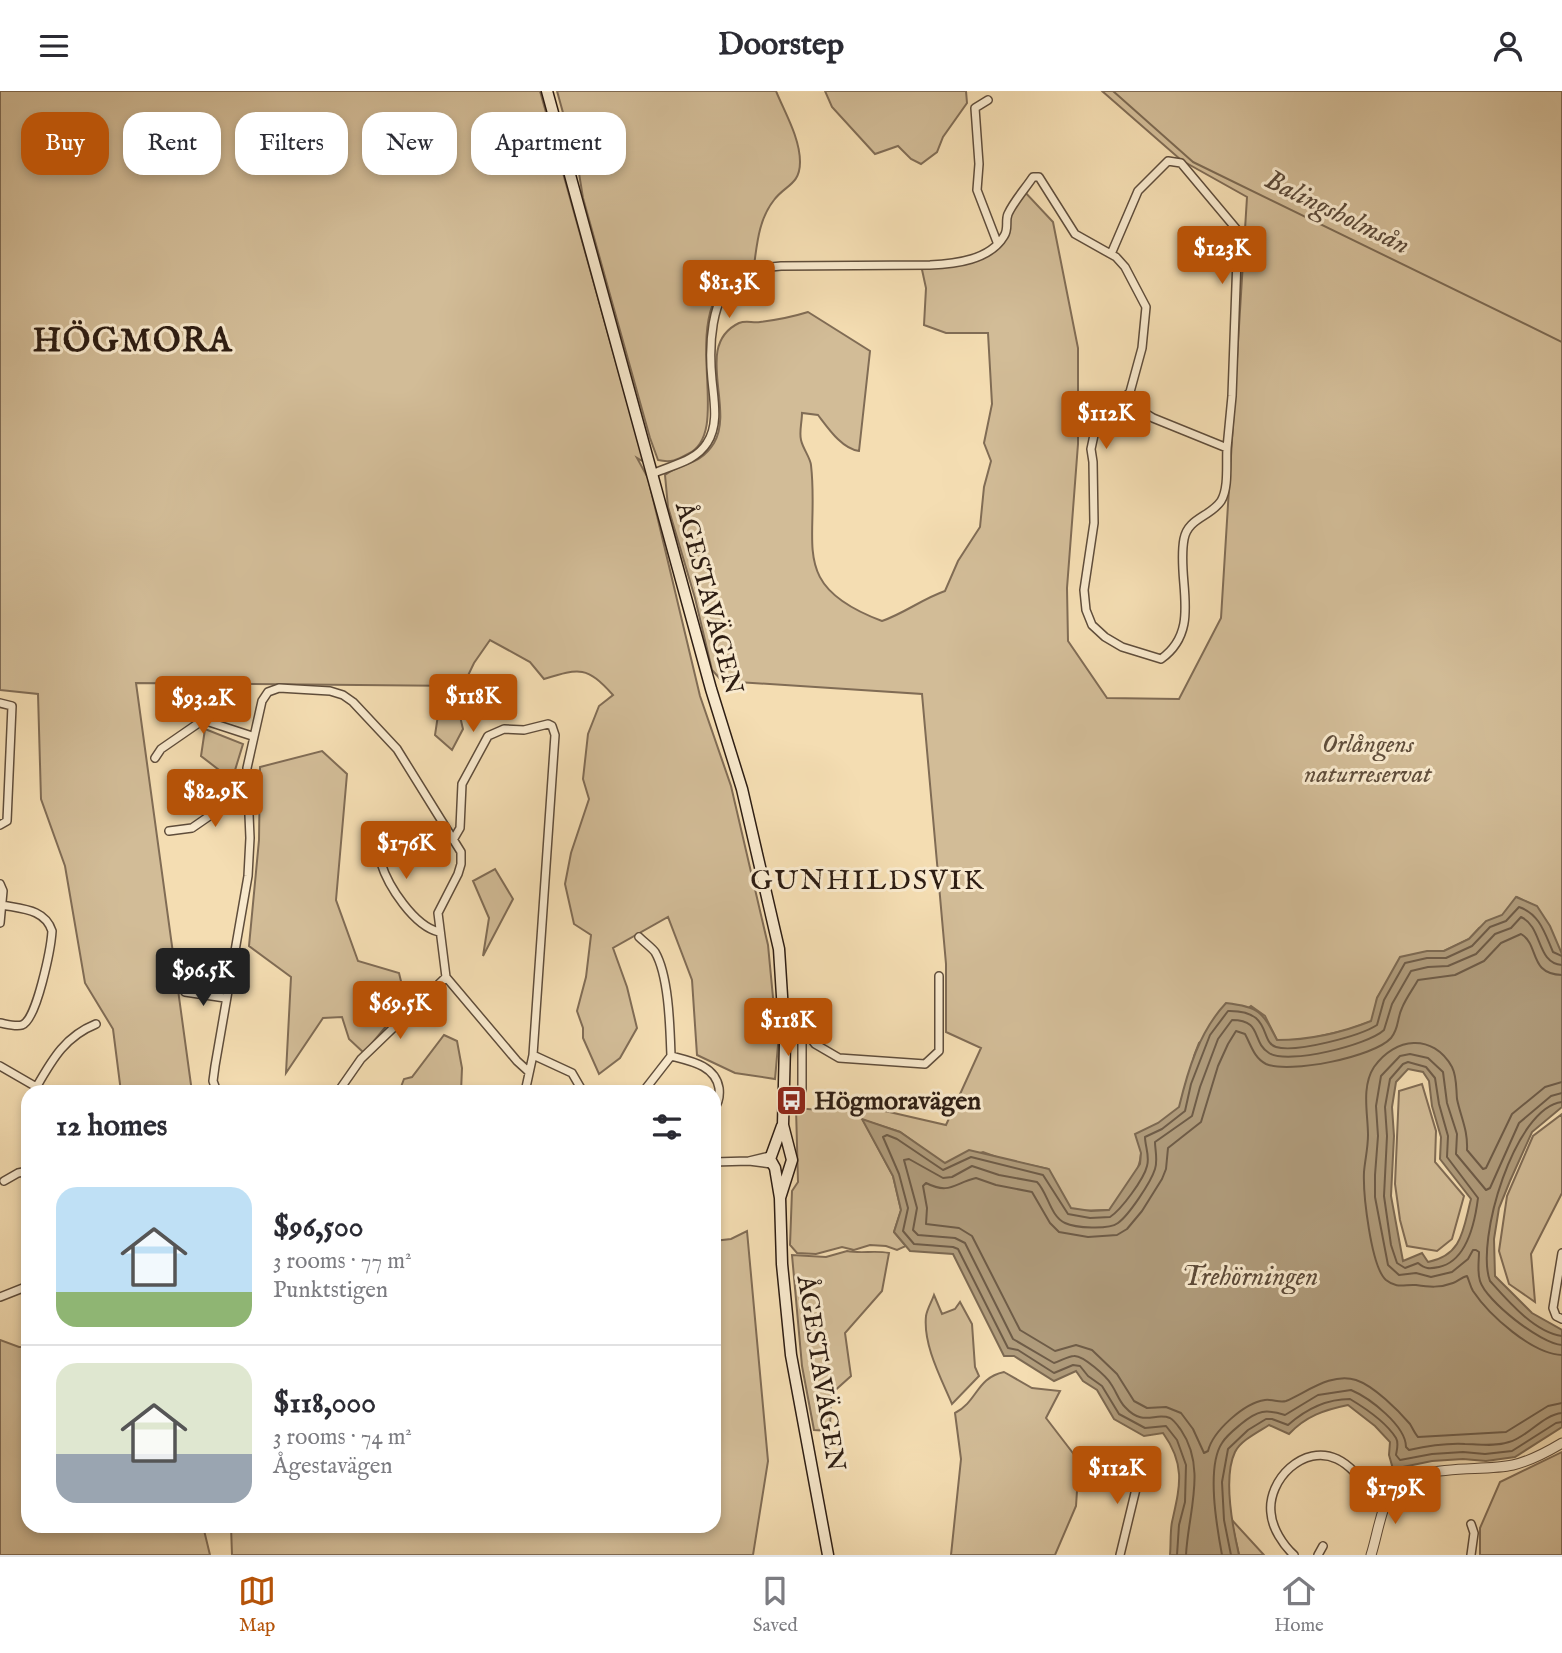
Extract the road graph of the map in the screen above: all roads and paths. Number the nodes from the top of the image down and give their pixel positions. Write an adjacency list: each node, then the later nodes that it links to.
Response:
1 (547, 91): 7 (main road, ÅGESTAVÄGEN)
2 (988, 100): 3 (street)
3 (997, 242): 4 (street); 7 (street)
4 (1111, 254): 5 (street); 6 (street)
5 (1130, 392): 6 (street); 6 (street)
6 (1227, 448)
7 (652, 474): 25 (main road, ÅGESTAVÄGEN)
8 (0, 703): 12 (street)
9 (253, 736): 10 (street); 11 (street); 15 (street)
10 (155, 758)
11 (247, 790): 14 (street); 24 (street)
12 (0, 825)
13 (379, 830): 19 (street)
14 (169, 831)
15 (453, 840): 19 (street); 29 (street)
16 (0, 884): 17 (street)
17 (2, 905): 18 (street); 26 (street)
18 (0, 923)
19 (439, 932): 22 (street)
20 (639, 937): 30 (street)
21 (939, 975): 28 (street)
22 (446, 977): 32 (street); 36 (street)
23 (185, 992): 24 (street)
24 (225, 998): 35 (street)
25 (783, 1019): 28 (street); 42 (main road, ÅGESTAVÄGEN)
26 (0, 1023)
27 (96, 1024): 34 (street)
28 (802, 1027): 41 (street)
29 (533, 1055): 32 (street); 38 (street)
30 (671, 1055): 39 (street); 40 (street)
31 (0, 1066): 33 (street)
32 (529, 1072): 37 (street)
33 (35, 1085)
34 (38, 1085)
35 (214, 1085)
36 (343, 1085)
37 (526, 1085)
38 (579, 1085)
39 (648, 1085)
40 (717, 1085)
41 (802, 1090)
42 (783, 1125): 43 (main road, ÅGESTAVÄGEN); 44 (main road, ÅGESTAVÄGEN)
43 (788, 1150): 44 (main road); 46 (main road, ÅGESTAVÄGEN)
44 (772, 1159): 45 (street); 46 (main road); 49 (main road, ÅGESTAVÄGEN)
45 (721, 1162)
46 (788, 1167): 49 (main road, ÅGESTAVÄGEN)
47 (21, 1172): 48 (street)
48 (4, 1181)
49 (780, 1198): 59 (main road, ÅGESTAVÄGEN)
50 (1562, 1253): 53 (street)
51 (21, 1289): 52 (street)
52 (0, 1297)
53 (1562, 1319)
54 (1562, 1443): 56 (street)
55 (1140, 1457): 60 (street)
56 (1385, 1508): 61 (street); 63 (street)
57 (1471, 1524): 64 (street)
58 (1323, 1546): 62 (street)
59 (828, 1555)
60 (1120, 1555)
61 (1294, 1555)
62 (1318, 1555)
63 (1371, 1555)
64 (1471, 1555)

